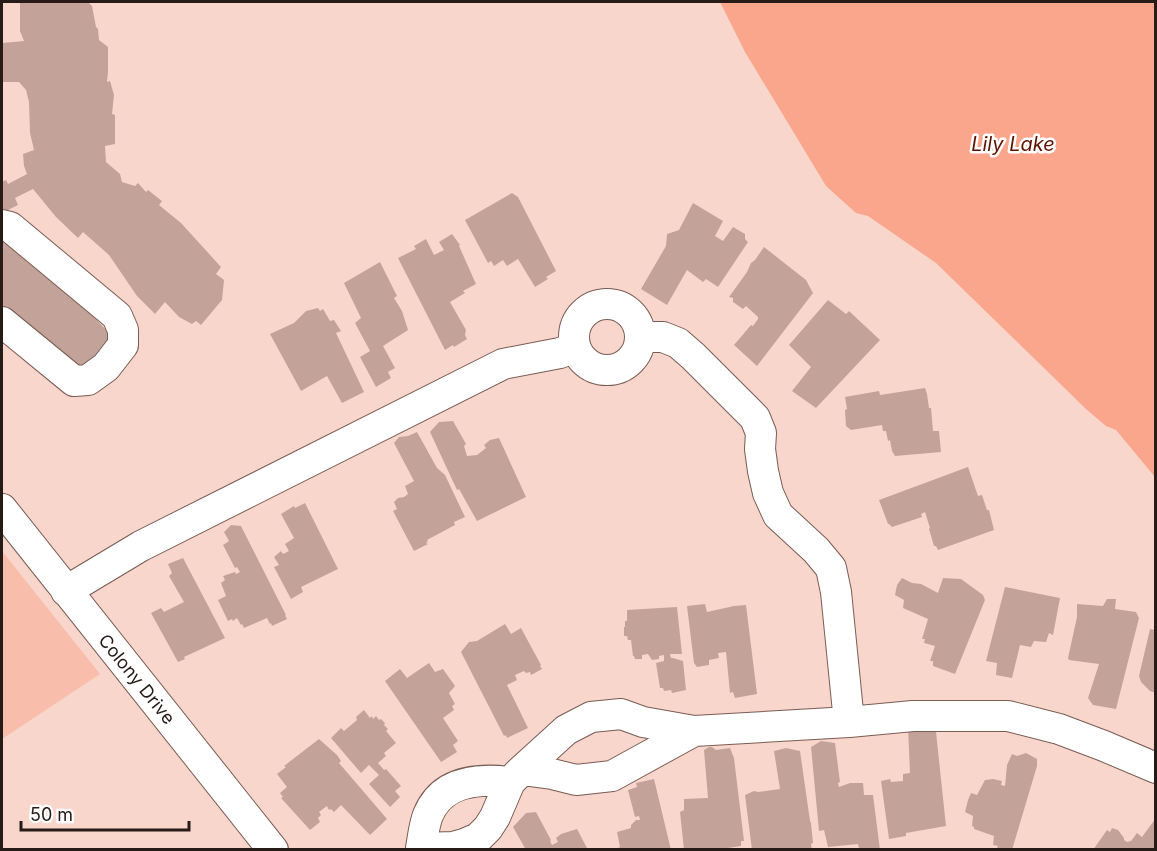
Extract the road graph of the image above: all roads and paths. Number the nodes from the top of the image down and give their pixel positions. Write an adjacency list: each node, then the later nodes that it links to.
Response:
1 (2, 225): 2 (street)
2 (2, 322)
3 (640, 337): 4 (street); 4 (street); 7 (street)
4 (575, 347): 6 (street)
5 (2, 509): 6 (street, Colony Drive)
6 (66, 591): 11 (street, Colony Drive)
7 (849, 722): 8 (street); 9 (street)
8 (693, 731): 10 (street); 10 (street)
9 (1155, 768)
10 (516, 776): 12 (street); 12 (street)
11 (273, 849)
12 (419, 849)

